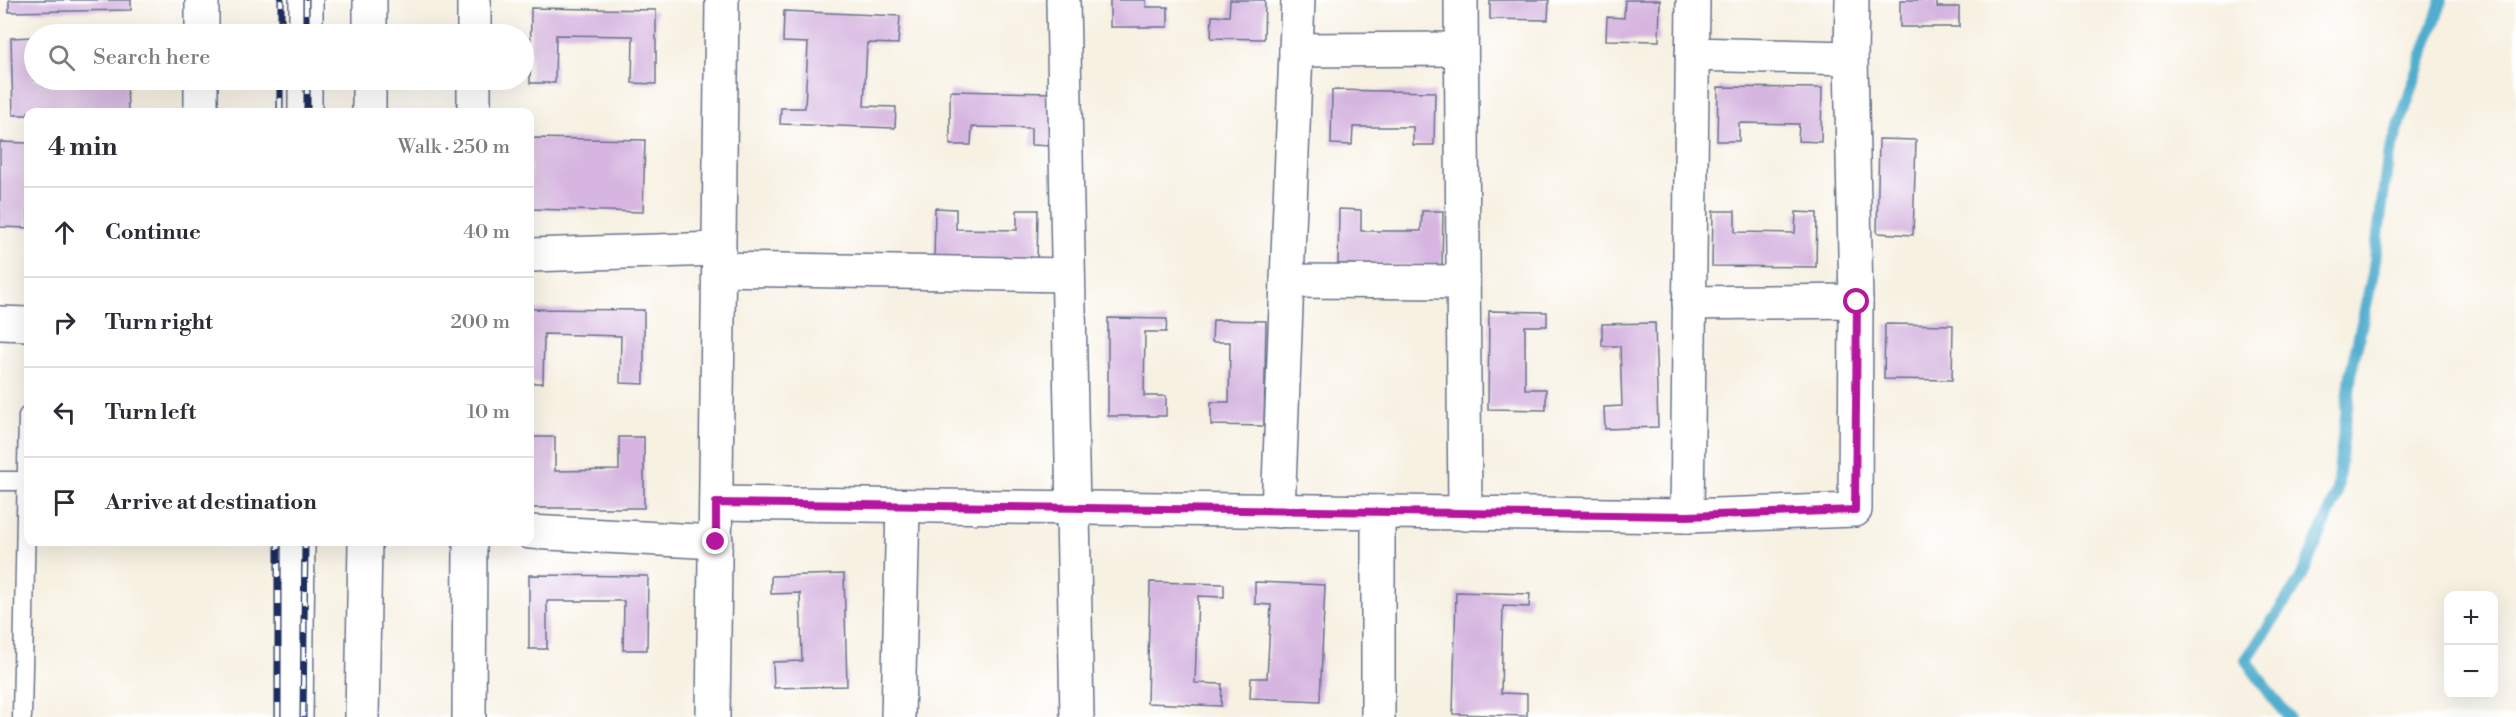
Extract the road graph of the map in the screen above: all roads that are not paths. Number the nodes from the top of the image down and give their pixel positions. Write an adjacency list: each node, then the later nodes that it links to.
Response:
1 (202, 0): 11 (street)
2 (306, 0): 12 (street)
3 (370, 0): 13 (street)
4 (474, 0): 14 (street)
5 (722, 0): 28 (street)
6 (1063, 0): 29 (street)
7 (1299, 0): 16 (street)
8 (1461, 0): 15 (street)
9 (1693, 0): 17 (street)
10 (1852, 0): 18 (street)
11 (202, 24)
12 (306, 24)
13 (370, 24)
14 (474, 24)
15 (1461, 49): 16 (street); 31 (street)
16 (1296, 50): 30 (street)
17 (1692, 54): 18 (street); 33 (street)
18 (1851, 58): 32 (street)
19 (201, 90): 23 (street)
20 (305, 90): 24 (street)
21 (369, 90): 25 (street)
22 (474, 90): 26 (street)
23 (201, 108)
24 (305, 108)
25 (369, 108)
26 (474, 108)
27 (534, 255): 28 (street)
28 (719, 259): 29 (street); 38 (street)
29 (1068, 275): 40 (street)
30 (1287, 281): 31 (street); 41 (street)
31 (1463, 282): 43 (street)
32 (1857, 302): 33 (street); 44 (street)
33 (1689, 303): 44 (street)
34 (0, 323): 35 (street)
35 (24, 324)
36 (0, 481): 37 (lane)
37 (24, 481)
38 (716, 503): 39 (street); 46 (street)
39 (903, 506): 40 (street); 56 (street)
40 (1073, 508): 41 (street); 57 (street)
41 (1278, 511): 42 (street)
42 (1378, 512): 43 (street); 58 (street)
43 (1465, 514): 44 (street)
44 (1687, 516)
45 (534, 532): 46 (street)
46 (716, 542): 55 (street)
47 (25, 546): 51 (lane)
48 (298, 546): 52 (street)
49 (365, 546): 53 (street)
50 (470, 546): 54 (street)
51 (22, 717)
52 (296, 717)
53 (362, 717)
54 (469, 717)
55 (713, 717)
56 (897, 717)
57 (1077, 717)
58 (1378, 717)

